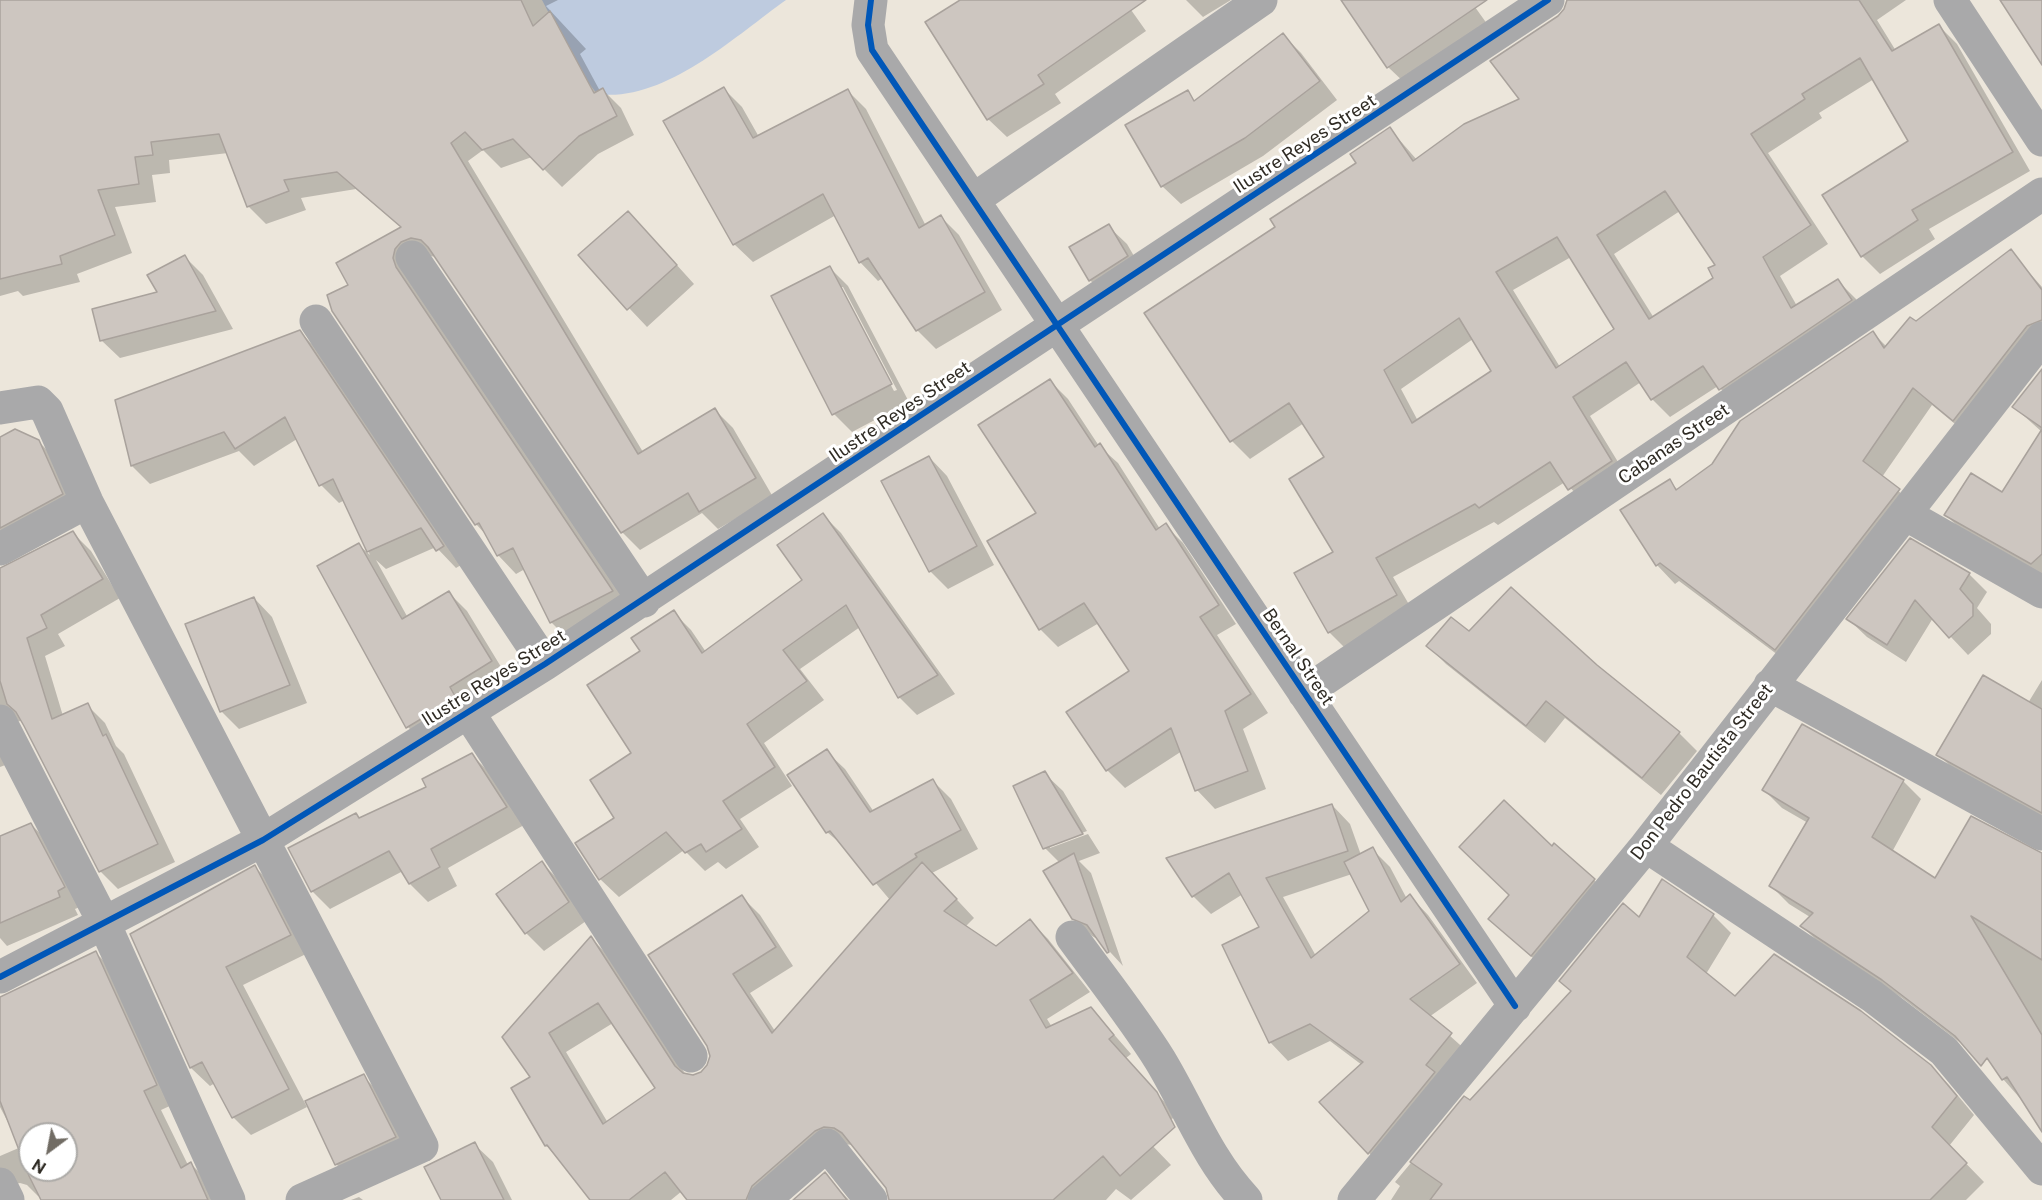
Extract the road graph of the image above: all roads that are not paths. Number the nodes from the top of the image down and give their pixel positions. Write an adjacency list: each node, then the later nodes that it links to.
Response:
1 (871, 0): 7 (street, Bernal Street)
2 (1261, 0): 7 (street)
3 (1548, 0): 10 (street, Ilustre Reyes Street)
4 (1950, 0): 5 (street)
5 (2042, 140)
6 (2042, 194): 20 (street, Cabanas Street)
7 (973, 200): 10 (street, Bernal Street)
8 (412, 257): 17 (street)
9 (316, 321): 18 (street)
10 (1057, 326): 17 (street, Ilustre Reyes Street); 20 (street, Bernal Street)
11 (2042, 338): 14 (street, Don Pedro Bautista Street)
12 (0, 408): 13 (street)
13 (87, 502): 15 (street); 24 (street)
14 (1905, 514): 16 (street); 19 (street, Don Pedro Bautista Street)
15 (0, 549)
16 (2042, 592)
17 (644, 601): 18 (street, Ilustre Reyes Street)
18 (545, 664): 21 (street, Ilustre Reyes Street)
19 (1770, 685): 23 (street); 25 (street, Don Pedro Bautista Street)
20 (1304, 693): 29 (street, Bernal Street)
21 (468, 712): 24 (street, Ilustre Reyes Street); 30 (street)
22 (0, 721): 26 (street)
23 (2042, 834)
24 (263, 840): 26 (street, Ilustre Reyes Street); 35 (street)
25 (1646, 846): 29 (street, Don Pedro Bautista Street); 31 (street)
26 (103, 921): 28 (street, Ilustre Reyes Street); 34 (street)
27 (1072, 936): 38 (street)
28 (0, 977)
29 (1515, 1006): 39 (street, Don Pedro Bautista Street)
30 (691, 1056)
31 (2042, 1169)
32 (0, 1184): 33 (street)
33 (8, 1200)
34 (229, 1200)
35 (302, 1200)
36 (764, 1200): 37 (street)
37 (871, 1200)
38 (1246, 1200)
39 (1353, 1200)

